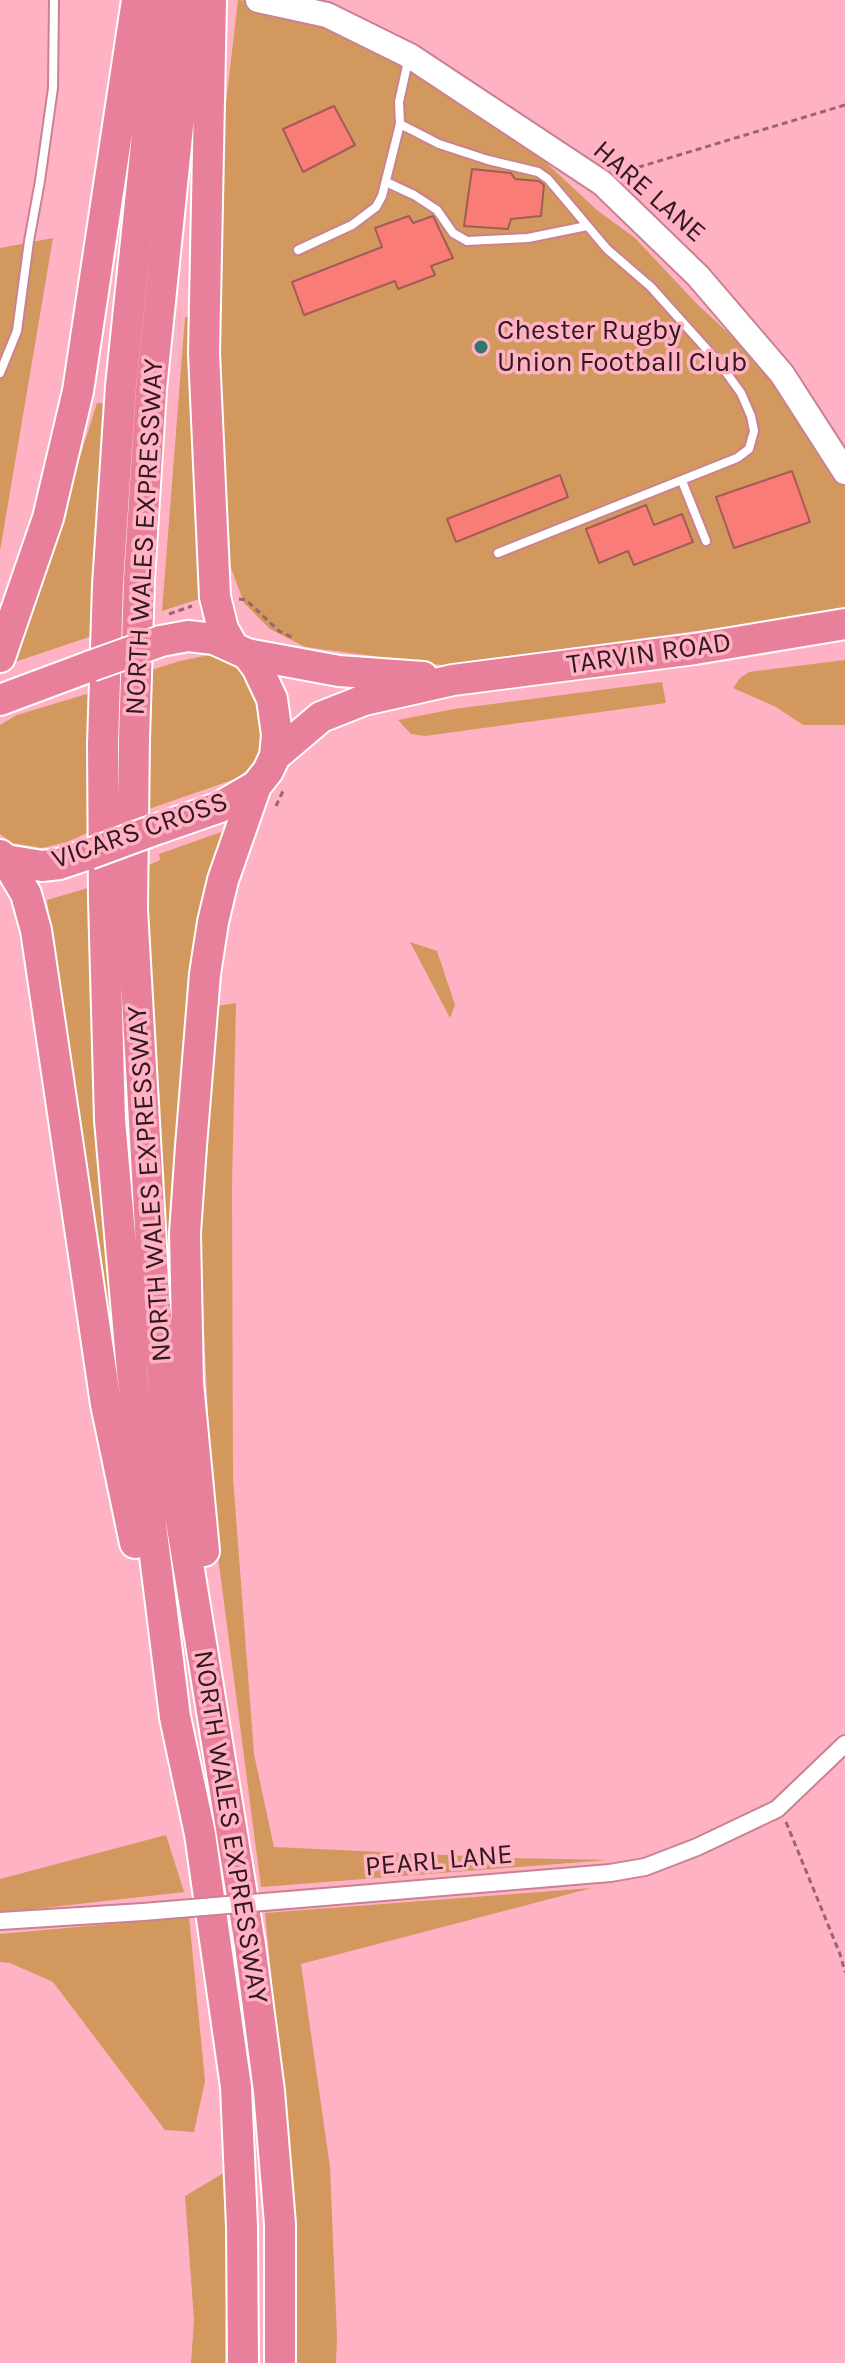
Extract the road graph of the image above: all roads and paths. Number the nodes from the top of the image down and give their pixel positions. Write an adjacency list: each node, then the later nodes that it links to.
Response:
1 (54, 0): 14 (lane)
2 (137, 0): 21 (highway)
3 (161, 0): 27 (highway, NORTH WALES EXPRESSWAY)
4 (191, 0): 28 (highway, NORTH WALES EXPRESSWAY)
5 (211, 0): 20 (highway)
6 (273, 1): 7 (street, HARE LANE)
7 (410, 56): 9 (lane); 11 (street, HARE LANE)
8 (845, 105): 11 (path)
9 (400, 124): 10 (lane); 12 (lane)
10 (386, 182): 12 (lane); 13 (lane)
11 (602, 183): 15 (street, HARE LANE)
12 (587, 226): 16 (lane)
13 (298, 250)
14 (0, 373)
15 (845, 472)
16 (682, 481): 17 (lane); 18 (lane)
17 (706, 541)
18 (498, 553)
19 (845, 624): 22 (highway, TARVIN ROAD)
20 (239, 649): 22 (highway); 23 (highway, bridge); 24 (highway)
21 (0, 657)
22 (453, 680): 24 (highway, VICARS CROSS)
23 (0, 700)
24 (275, 756): 25 (highway, VICARS CROSS)
25 (256, 786): 26 (highway, VICARS CROSS, bridge); 28 (highway)
26 (3, 857): 27 (highway)
27 (175, 1717): 33 (highway, NORTH WALES EXPRESSWAY)
28 (216, 1741): 34 (highway, NORTH WALES EXPRESSWAY)
29 (845, 1744): 30 (street, PEARL LANE)
30 (777, 1809): 31 (street, PEARL LANE, bridge); 32 (path)
31 (0, 1921)
32 (845, 1972)
33 (243, 2363)
34 (280, 2363)

